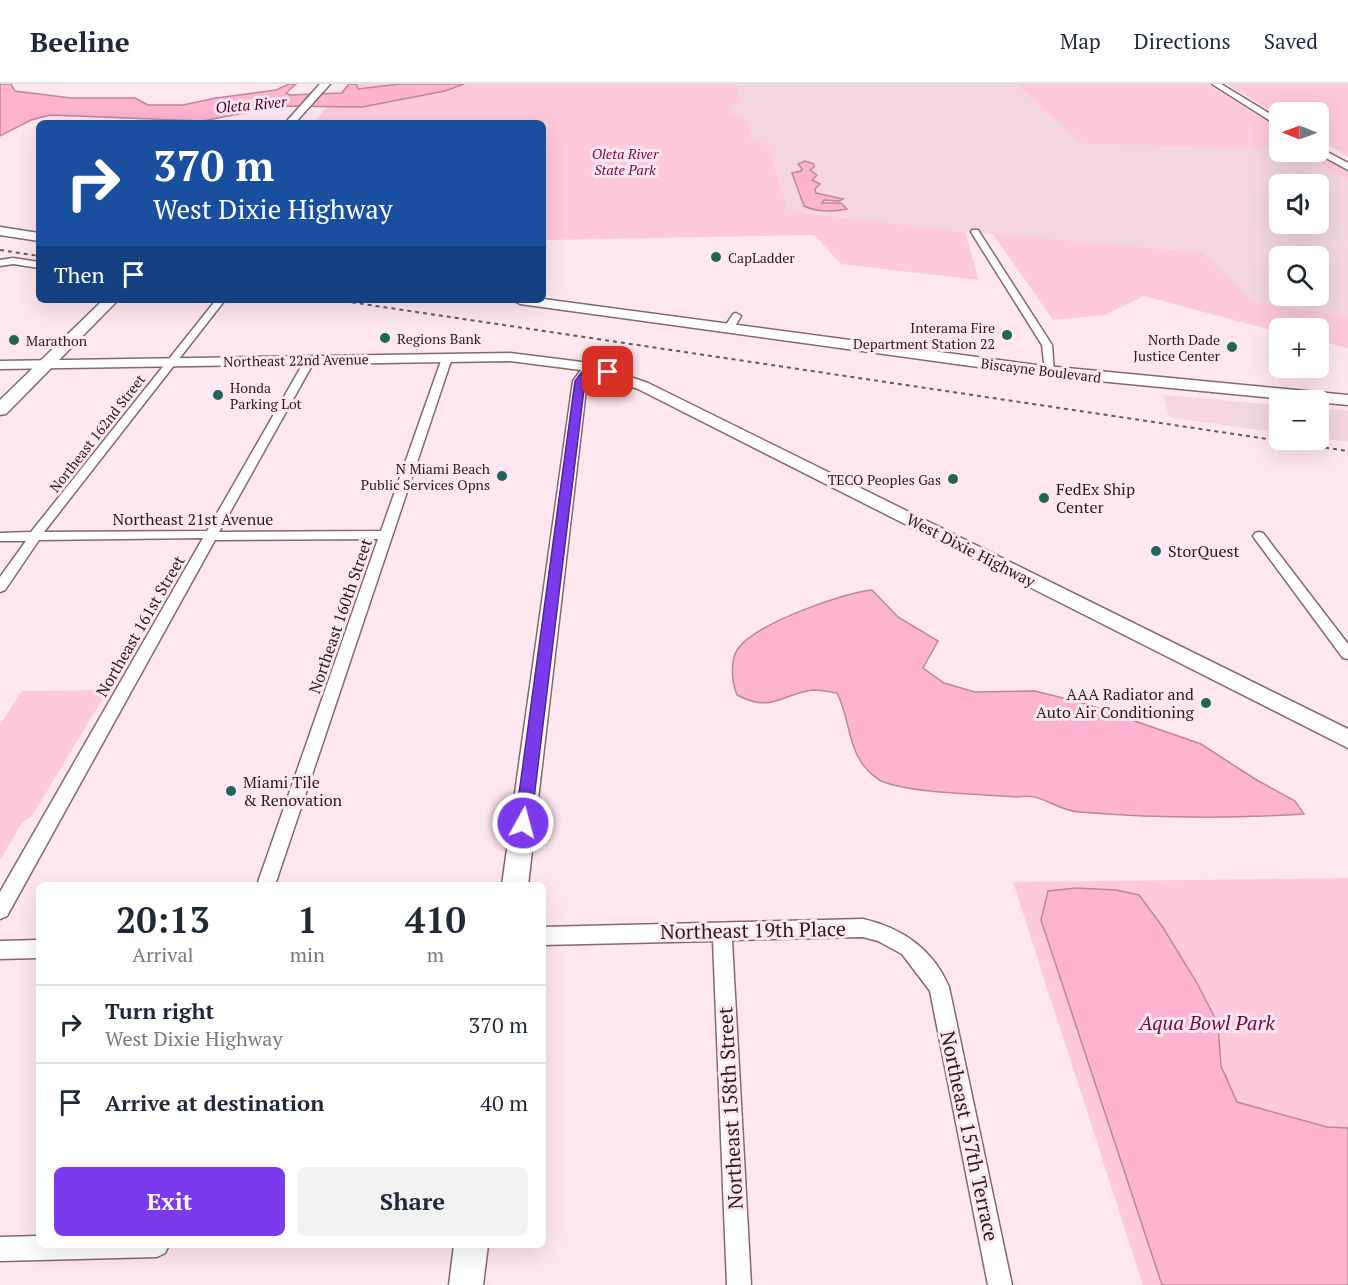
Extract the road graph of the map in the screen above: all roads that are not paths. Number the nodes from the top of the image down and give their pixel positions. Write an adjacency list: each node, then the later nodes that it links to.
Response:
1 (325, 84): 4 (main road)
2 (1216, 84): 3 (main road)
3 (1269, 117)
4 (293, 120)
5 (1329, 150): 7 (main road)
6 (1329, 156): 8 (main road)
7 (1348, 161)
8 (1348, 167)
9 (2, 223): 10 (main road); 12 (main road)
10 (36, 225)
11 (975, 232): 25 (street)
12 (36, 236)
13 (1, 262): 14 (street)
14 (36, 265)
15 (546, 291): 20 (main road, Biscayne Boulevard)
16 (108, 303): 24 (main road)
17 (219, 303): 23 (street, Northeast 162nd Street)
18 (546, 303): 20 (main road, Biscayne Boulevard)
19 (65, 322): 27 (main road)
20 (732, 322): 25 (main road, Biscayne Boulevard)
21 (447, 358): 22 (main road, Northeast 22nd Avenue); 28 (main road, Northeast 22nd Avenue); 33 (street, Northeast 160th Street)
22 (310, 360): 23 (main road, Northeast 22nd Avenue); 34 (street, Northeast 161st Street)
23 (173, 362): 24 (main road, Northeast 22nd Avenue); 37 (street, Northeast 162nd Street)
24 (44, 364): 27 (main road, Northeast 22nd Avenue); 32 (main road)
25 (1049, 364): 29 (main road, Biscayne Boulevard); 31 (main road, Biscayne Boulevard)
26 (0, 365): 27 (main road, Northeast 22nd Avenue)
27 (22, 365): 30 (main road)
28 (590, 367): 40 (main road, West Dixie Highway); 42 (main road)
29 (1348, 386)
30 (0, 387)
31 (1342, 399)
32 (0, 410)
33 (386, 535): 34 (street, Northeast 21st Avenue); 41 (street, Northeast 160th Street)
34 (212, 536): 37 (street, Northeast 21st Avenue); 43 (street, Northeast 161st Street)
35 (1259, 536): 39 (street)
36 (0, 537): 37 (street, Northeast 21st Avenue)
37 (37, 537): 38 (street, Northeast 162nd Street)
38 (0, 587)
39 (1348, 654)
40 (1348, 739)
41 (267, 882)
42 (515, 882)
43 (0, 910)
44 (722, 931): 45 (street, Northeast 19th Place); 48 (street, Northeast 19th Place); 53 (street, Northeast 158th Street)
45 (546, 936)
46 (36, 949): 47 (street)
47 (0, 950)
48 (939, 987): 54 (street, Northeast 157th Terrace)
49 (39, 1248): 51 (street)
50 (471, 1248): 52 (main road)
51 (0, 1249)
52 (465, 1285)
53 (739, 1285)
54 (1000, 1285)

